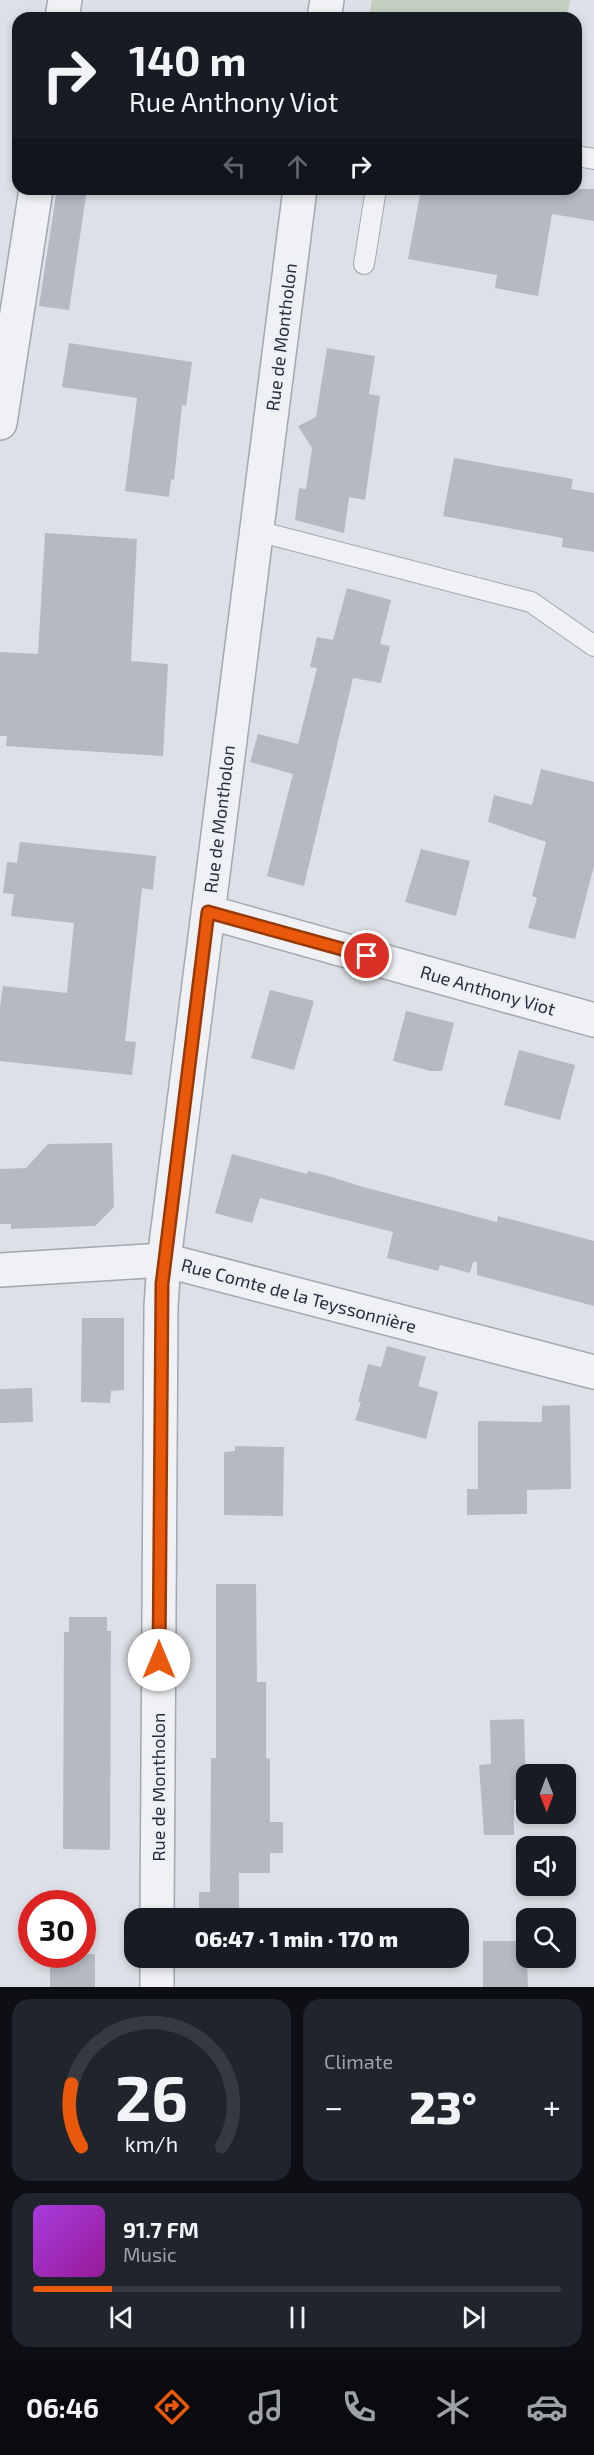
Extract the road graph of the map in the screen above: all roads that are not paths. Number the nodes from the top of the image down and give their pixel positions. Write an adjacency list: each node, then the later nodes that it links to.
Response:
1 (35, 195): 5 (street)
2 (299, 195): 6 (street, Rue de Montholon)
3 (375, 195): 4 (lane)
4 (364, 264)
5 (0, 423)
6 (257, 531): 7 (lane); 8 (street, Rue de Montholon)
7 (594, 646)
8 (208, 912): 9 (street, Rue Anthony Viot); 10 (street, Rue de Montholon)
9 (594, 1020)
10 (164, 1260): 11 (street, Rue Comte de la Teyssonnière); 12 (street, Rue Comte de la Teyssonnière); 13 (street, Rue de Montholon)
11 (0, 1270)
12 (594, 1372)
13 (157, 1908)
14 (157, 1968): 15 (street)
15 (157, 1987)

